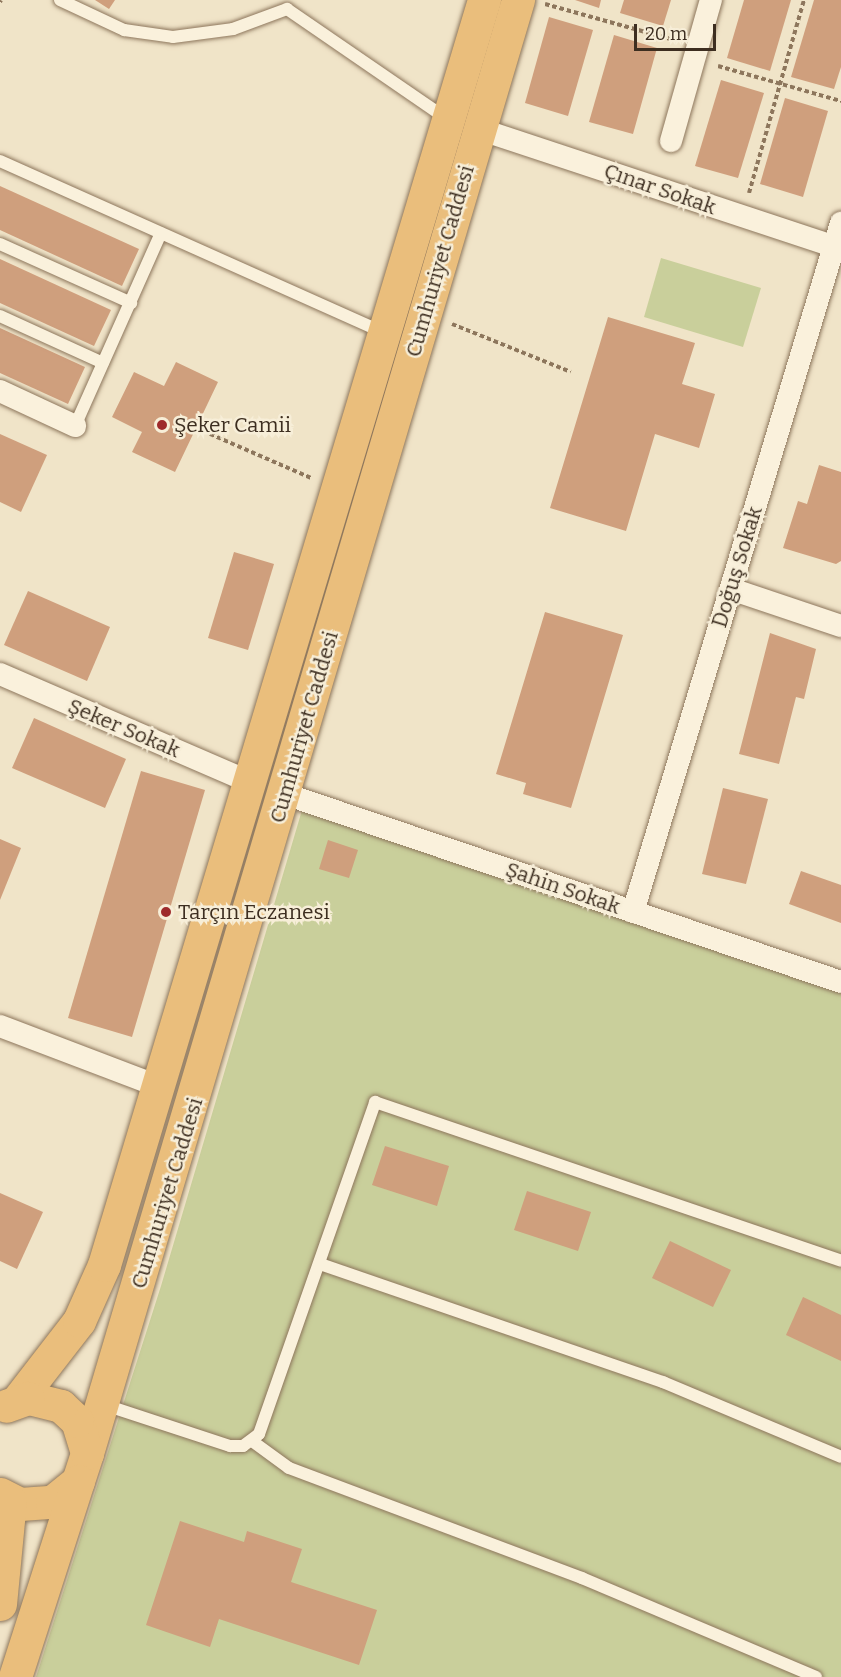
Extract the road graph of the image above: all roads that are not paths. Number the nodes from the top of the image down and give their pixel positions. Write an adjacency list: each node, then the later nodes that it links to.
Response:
1 (60, 0): 5 (lane)
2 (484, 0): 6 (highway, Cumhuriyet Caddesi)
3 (711, 0): 7 (street)
4 (528, 1): 6 (highway, Cumhuriyet Caddesi)
5 (287, 5): 6 (lane)
6 (464, 124): 12 (street, Çınar Sokak); 15 (highway, Cumhuriyet Caddesi); 23 (highway, Cumhuriyet Caddesi)
7 (671, 141)
8 (0, 161): 10 (lane)
9 (841, 223): 12 (street, Doğuş Sokak)
10 (161, 233): 13 (lane); 15 (lane)
11 (0, 244): 13 (lane)
12 (837, 248): 19 (street, Doğuş Sokak)
13 (131, 303): 16 (lane)
14 (0, 316): 16 (lane)
15 (384, 333): 22 (highway, Cumhuriyet Caddesi)
16 (103, 363): 18 (lane)
17 (0, 391): 18 (street)
18 (75, 426)
19 (731, 589): 20 (street); 24 (street, Doğuş Sokak)
20 (841, 626)
21 (0, 674): 22 (street, Şeker Sokak)
22 (248, 781): 27 (highway, Cumhuriyet Caddesi)
23 (285, 794): 24 (street, Şahin Sokak); 31 (highway, Cumhuriyet Caddesi)
24 (633, 912): 25 (street, Şahin Sokak)
25 (841, 982)
26 (0, 1026): 27 (street)
27 (158, 1086): 30 (highway, Cumhuriyet Caddesi)
28 (841, 1261): 29 (lane)
29 (320, 1264): 32 (lane); 33 (lane)
30 (6, 1403): 34 (highway, Cumhuriyet Caddesi)
31 (102, 1404): 32 (lane); 34 (highway, Cumhuriyet Caddesi)
32 (252, 1441): 38 (lane)
33 (841, 1456)
34 (82, 1467): 35 (highway); 37 (highway, Cumhuriyet Caddesi)
35 (5, 1497): 36 (highway)
36 (0, 1604)
37 (15, 1677)
38 (816, 1677)

